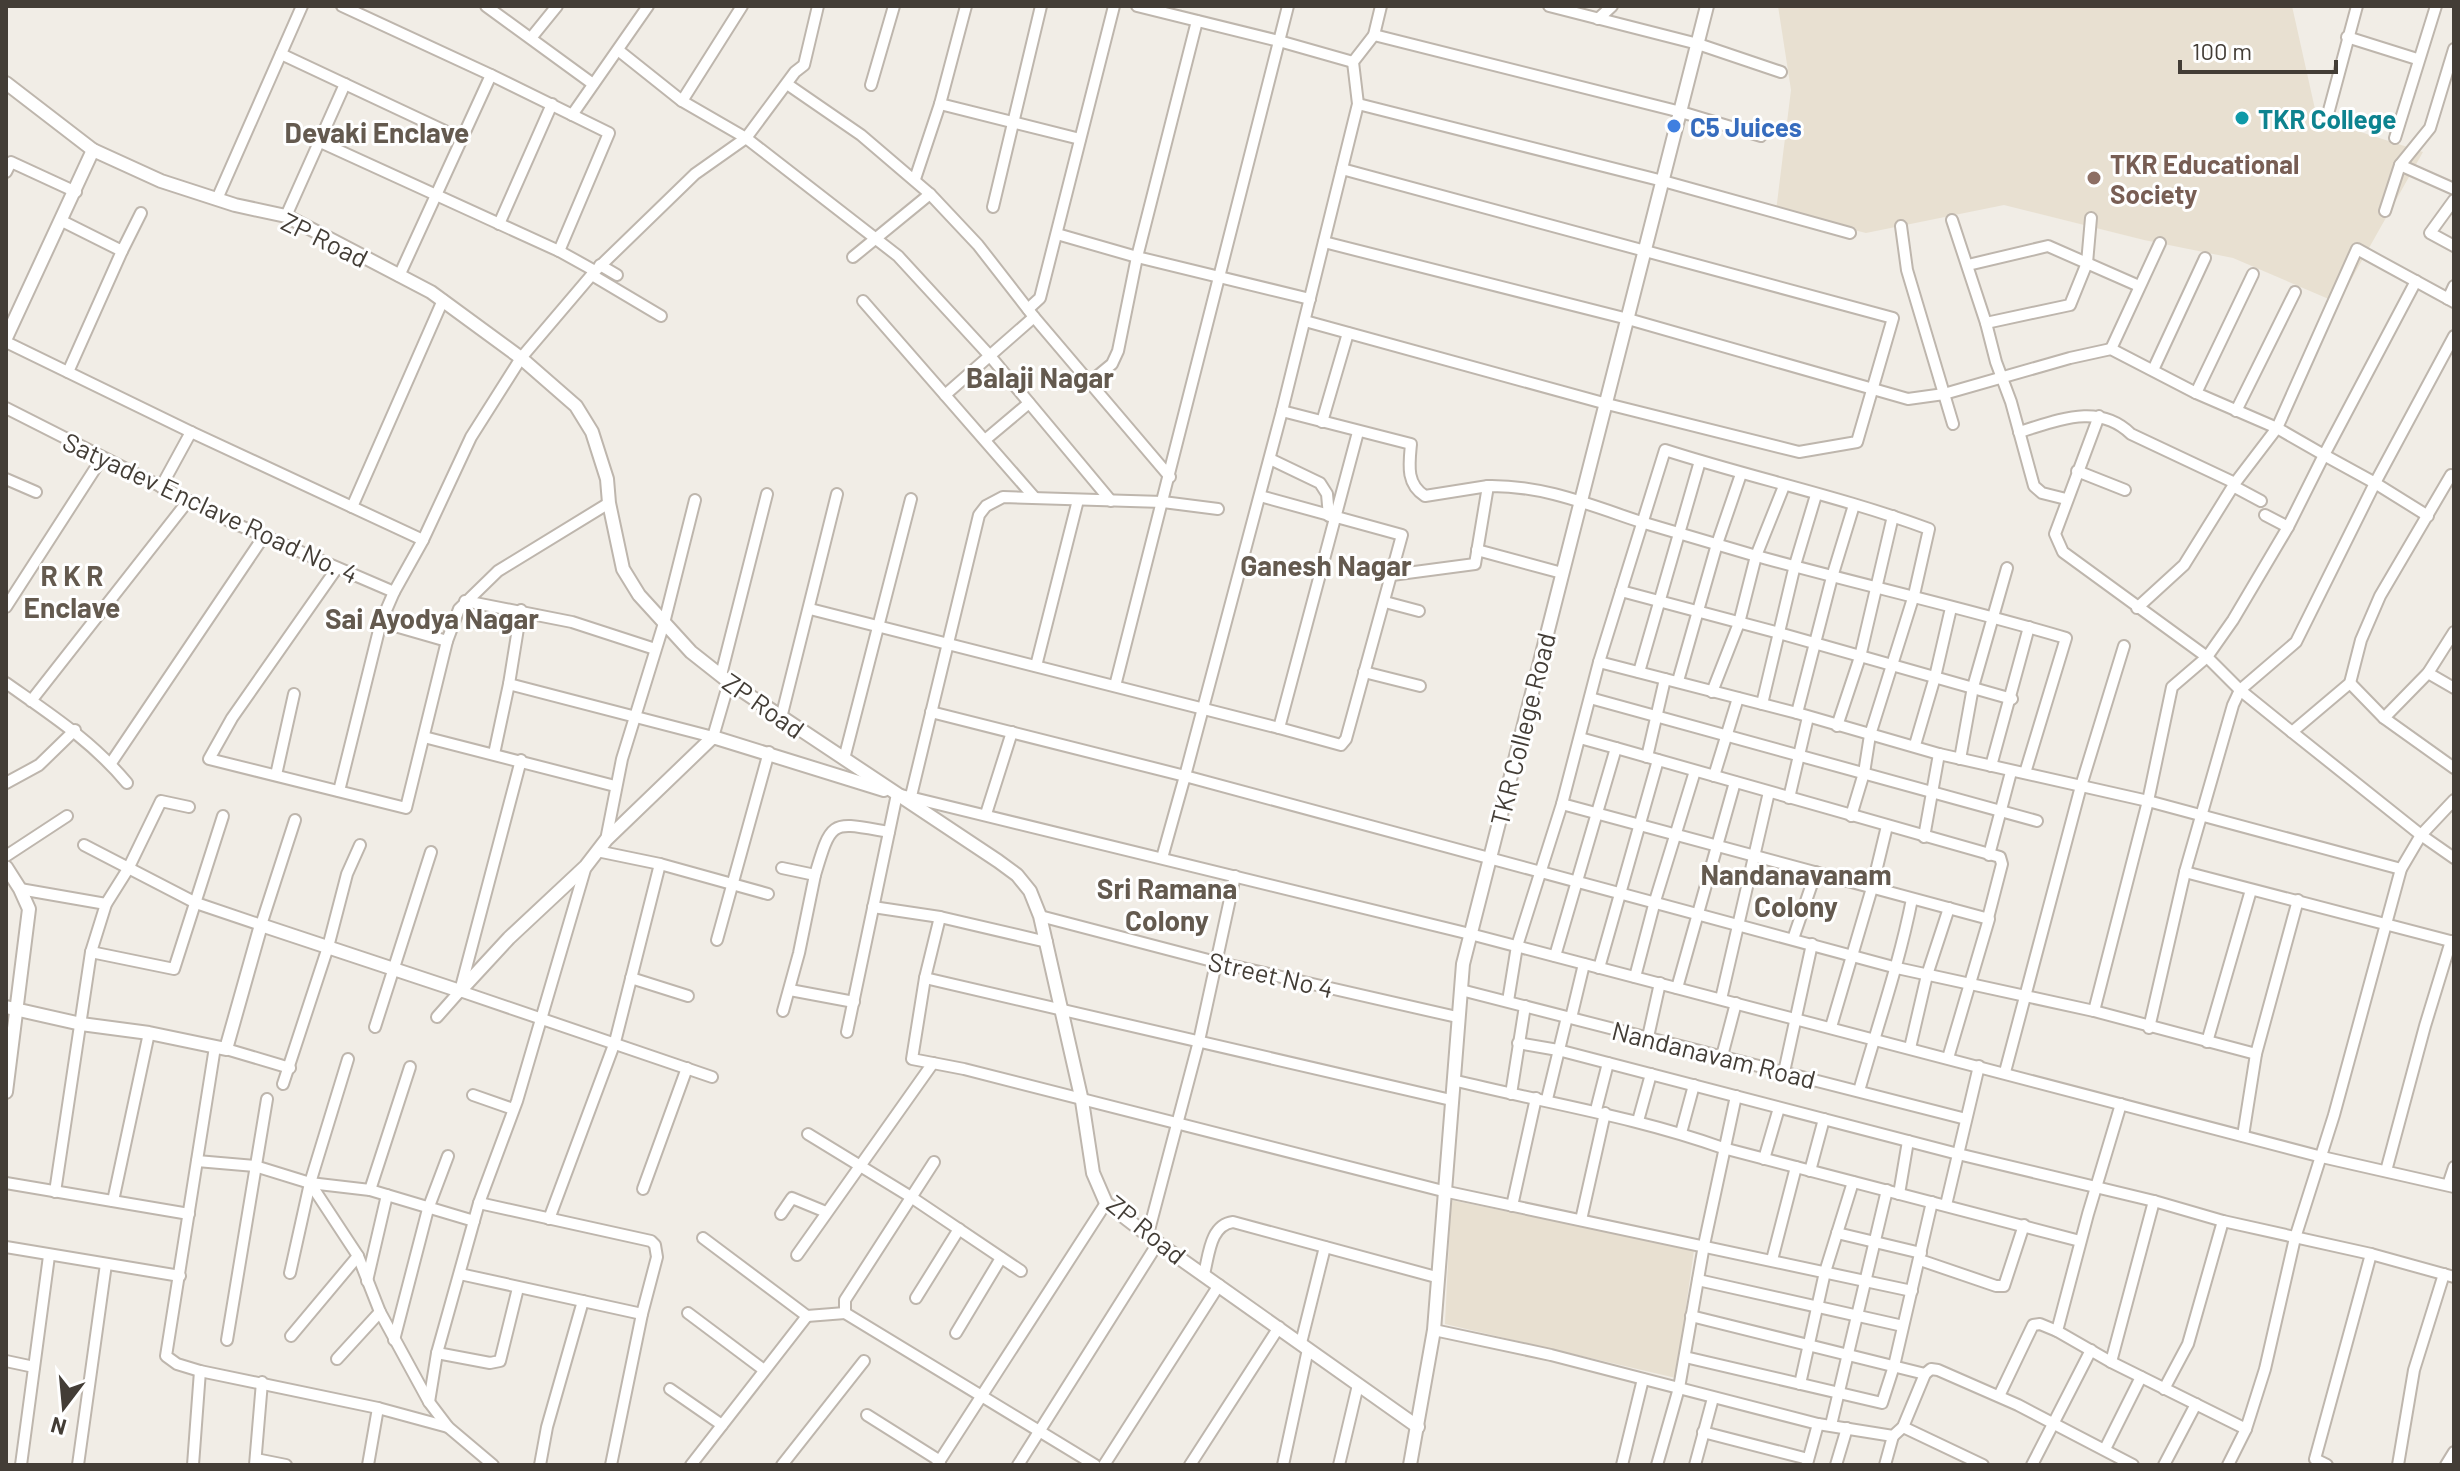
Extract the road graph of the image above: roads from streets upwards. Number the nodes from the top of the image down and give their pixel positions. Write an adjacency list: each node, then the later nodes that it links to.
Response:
1 (302, 6): 31 (street)
2 (486, 6): 26 (street)
3 (557, 6): 26 (street)
4 (648, 6): 30 (street)
5 (742, 6): 41 (street)
6 (818, 6): 39 (street)
7 (894, 6): 40 (street)
8 (966, 6): 43 (street)
9 (1041, 6): 48 (street)
10 (1114, 6): 53 (street)
11 (1137, 6): 23 (street)
12 (1193, 6): 23 (street)
13 (1288, 6): 27 (street)
14 (1381, 6): 24 (street)
15 (1549, 6): 21 (street)
16 (1612, 6): 22 (street)
17 (1707, 6): 28 (street, TKR College Road)
18 (2357, 6): 25 (street)
19 (2436, 6): 32 (street)
20 (344, 7): 35 (street)
21 (1583, 10): 22 (street)
22 (1598, 19): 28 (street)
23 (1193, 20): 27 (street); 86 (street)
24 (1374, 35): 33 (street); 45 (street)
25 (2347, 37): 32 (street); 46 (street)
26 (531, 38): 38 (street)
27 (1279, 41): 33 (street); 94 (street)
28 (1698, 44): 34 (street); 45 (street, TKR College Road)
29 (2454, 49): 57 (street)
30 (618, 50): 38 (street); 41 (street)
31 (281, 54): 37 (street); 65 (street)
32 (2417, 59): 51 (street)
33 (1353, 62): 44 (street)
34 (1781, 72)
35 (491, 75): 42 (street); 52 (street)
36 (6, 83): 55 (street, ZP Road)
37 (345, 84): 52 (street); 54 (street)
38 (593, 84): 47 (street)
39 (787, 84): 50 (street); 59 (street)
40 (871, 85)
41 (682, 101): 50 (street)
42 (552, 104): 47 (street); 74 (street)
43 (940, 104): 48 (street); 59 (street)
44 (1358, 104): 58 (street); 60 (street)
45 (1681, 112): 49 (street); 60 (street, TKR College Road)
46 (2328, 114)
47 (572, 115): 83 (street)
48 (1015, 124): 53 (street); 67 (street)
49 (1761, 136)
50 (746, 138): 78 (street); 90 (street)
51 (2395, 138)
52 (462, 139): 64 (street)
53 (1080, 139): 77 (street)
54 (318, 141): 64 (street); 70 (street)
55 (93, 150): 62 (street); 65 (street, ZP Road)
56 (8, 165): 62 (street)
57 (2400, 165): 61 (street); 68 (street)
58 (1342, 169): 79 (street); 84 (street)
59 (915, 179): 63 (street)
60 (1663, 181): 76 (street); 84 (street, TKR College Road)
61 (2454, 189)
62 (76, 192): 73 (street)
63 (930, 194): 78 (street); 103 (street)
64 (435, 196): 74 (street); 93 (street)
65 (217, 199): 70 (street, ZP Road)
66 (2454, 200): 81 (street)
67 (993, 207)
68 (2385, 211)
69 (141, 213): 82 (street)
70 (286, 216): 93 (street, ZP Road)
71 (2091, 218): 88 (street)
72 (1952, 220): 89 (street)
73 (62, 221): 82 (street); 110 (street)
74 (499, 224): 83 (street)
75 (1901, 226): 120 (street)
76 (1850, 233)
77 (1057, 234): 86 (street); 103 (street)
78 (875, 239): 85 (street); 112 (street)
79 (1324, 242): 99 (street); 105 (street)
80 (2160, 243): 96 (street)
81 (2454, 246)
82 (122, 251): 115 (street)
83 (559, 251): 90 (street)
84 (1645, 252): 105 (street, TKR College Road); 118 (street)
85 (853, 257)
86 (1137, 257): 94 (street); 117 (street)
87 (2205, 258): 114 (street)
88 (2087, 263): 89 (street); 96 (street); 107 (street)
89 (1968, 265): 107 (street)
90 (596, 270): 92 (street); 104 (street); 113 (street)
91 (2253, 274): 119 (street)
92 (617, 275)
93 (399, 276): 100 (street, ZP Road)
94 (1221, 276): 99 (street); 142 (street)
95 (2416, 281): 101 (street); 130 (street); 135 (street)
96 (2139, 286): 111 (street)
97 (2454, 286): 101 (street)
98 (2295, 292): 126 (street)
99 (1310, 299): 106 (street)
100 (443, 300): 113 (street, ZP Road); 167 (street)
101 (2451, 300)
102 (863, 301): 121 (street)
103 (1031, 313): 112 (street); 117 (street)
104 (661, 316)
105 (1628, 319): 118 (street); 123 (street, TKR College Road)
106 (1305, 321): 108 (street); 125 (street)
107 (1986, 323): 116 (street)
108 (1348, 333): 123 (street); 128 (street)
109 (2454, 336): 144 (street)
110 (6, 340): 115 (street)
111 (2111, 349): 114 (street); 116 (street)
112 (990, 356): 121 (street); 122 (street)
113 (521, 358): 165 (street, ZP Road); 177 (street)
114 (2153, 370): 119 (street)
115 (68, 372): 131 (street)
116 (2001, 378): 120 (street); 133 (street)
117 (1089, 383): 142 (street)
118 (1872, 387): 120 (street); 123 (street)
119 (2196, 393): 126 (street)
120 (1944, 394): 129 (street)
121 (945, 395): 134 (street)
122 (1029, 403): 134 (street); 162 (street)
123 (1607, 404): 160 (street, TKR College Road)
124 (6, 408): 136 (street, Satyadev Enclave Road No. 4)
125 (1282, 411): 128 (street); 137 (street)
126 (2236, 411): 130 (street)
127 (2099, 416): 133 (street); 139 (street); 145 (street)
128 (1322, 422): 132 (street)
129 (1953, 424)
130 (2277, 428): 135 (street); 145 (street)
131 (191, 432): 148 (street); 167 (street)
132 (1358, 432): 146 (street); 172 (street)
133 (2019, 432): 157 (street)
134 (985, 440): 155 (street)
135 (2324, 455): 144 (street); 174 (street)
136 (102, 458): 148 (street, Satyadev Enclave Road No. 4); 194 (street)
137 (1270, 459): 154 (street); 172 (street)
138 (1700, 461): 141 (street); 173 (street); 175 (street)
139 (2077, 471): 149 (street); 157 (street)
140 (2453, 473): 171 (street)
141 (1741, 474): 147 (street); 178 (street)
142 (1170, 477): 164 (street)
143 (6, 479): 150 (street)
144 (2375, 483): 171 (street); 233 (street)
145 (2234, 485): 163 (street); 196 (street)
146 (1488, 486): 160 (street); 179 (street)
147 (1784, 486): 153 (street); 180 (street)
148 (161, 487): 161 (street, Satyadev Enclave Road No. 4)
149 (2125, 490)
150 (36, 492)
151 (767, 494): 223 (street)
152 (837, 494): 197 (street)
153 (1816, 495): 166 (street); 181 (street)
154 (1260, 496): 172 (street); 241 (street)
155 (1035, 498): 159 (street); 211 (street)
156 (911, 499): 205 (street)
157 (2066, 499): 196 (street)
158 (695, 500): 203 (street)
159 (1078, 500): 162 (street); 218 (street)
160 (1582, 500): 173 (street); 184 (street, TKR College Road)
161 (188, 501): 176 (street, Satyadev Enclave Road No. 4); 239 (street)
162 (1111, 501): 164 (street)
163 (2261, 501)
164 (1163, 502): 168 (street); 229 (street)
165 (609, 503): 191 (street); 203 (street, ZP Road)
166 (1854, 505): 170 (street); 186 (street)
167 (352, 507): 177 (street)
168 (1218, 509)
169 (2265, 515): 174 (street)
170 (1893, 516): 187 (street); 190 (street)
171 (2428, 516): 227 (street)
172 (1332, 517): 185 (street); 249 (street)
173 (1642, 522): 175 (street); 188 (street)
174 (2288, 527): 215 (street)
175 (1680, 532): 178 (street); 193 (street)
176 (264, 536): 182 (street, Satyadev Enclave Road No. 4); 268 (street)
177 (423, 540): 189 (street)
178 (1717, 544): 180 (street); 200 (street)
179 (1477, 550): 184 (street); 185 (street)
180 (1756, 556): 181 (street); 204 (street)
181 (1795, 565): 186 (street); 208 (street)
182 (337, 568): 189 (street, Satyadev Enclave Road No. 4); 275 (street)
183 (2007, 568): 201 (street)
184 (1562, 573): 316 (street, TKR College Road)
185 (1392, 575): 192 (street)
186 (1832, 577): 187 (street); 210 (street)
187 (1876, 589): 190 (street); 214 (street)
188 (1621, 591): 193 (street); 216 (street)
189 (394, 592): 202 (street)
190 (1914, 595): 195 (street); 217 (street)
191 (465, 601): 198 (street); 209 (street)
192 (1385, 602): 199 (street); 219 (street)
193 (1659, 602): 200 (street); 220 (street)
194 (6, 607)
195 (1951, 608): 201 (street); 222 (street)
196 (2137, 608): 215 (street)
197 (810, 609): 205 (street); 246 (street)
198 (521, 610): 213 (street); 228 (street)
199 (1419, 611)
200 (1699, 613): 204 (street); 225 (street)
201 (1993, 617): 206 (street); 231 (street)
202 (381, 622): 209 (street); 283 (street)
203 (664, 623): 213 (street); 223 (street, ZP Road)
204 (1739, 623): 208 (street); 234 (street)
205 (880, 626): 211 (street); 265 (street)
206 (2029, 627): 238 (street); 274 (street)
207 (2454, 632): 221 (street)
208 (1779, 633): 210 (street); 240 (street)
209 (447, 641): 255 (street)
210 (1814, 643): 214 (street); 243 (street)
211 (948, 644): 218 (street); 242 (street)
212 (2124, 646): 282 (street)
213 (655, 649): 244 (street)
214 (1860, 657): 217 (street); 248 (street)
215 (2207, 657): 233 (street); 290 (street)
216 (1599, 662): 220 (street); 236 (street)
217 (1893, 665): 222 (street); 254 (street)
218 (1036, 666): 229 (street)
219 (1364, 672): 230 (street); 249 (street)
220 (1639, 672): 224 (street)
221 (2428, 673): 232 (street); 247 (street)
222 (1935, 677): 231 (street); 258 (street)
223 (725, 679): 246 (street, ZP Road); 256 (street)
224 (1665, 679): 225 (street); 245 (street)
225 (1678, 681): 234 (street)
226 (6, 683): 239 (street)
227 (2350, 683): 247 (street); 252 (street)
228 (509, 684): 244 (street); 261 (street)
229 (1115, 686): 241 (street)
230 (1420, 686)
231 (1973, 687): 238 (street); 266 (street)
232 (2454, 688)
233 (2240, 690): 252 (street); 299 (street)
234 (1712, 692): 237 (street)
235 (294, 694): 275 (street)
236 (1590, 698): 245 (street); 257 (street)
237 (1738, 698): 240 (street); 253 (street)
238 (2012, 699): 269 (street)
239 (31, 701): 250 (street)
240 (1762, 704): 243 (street)
241 (1203, 708): 249 (street); 276 (street)
242 (931, 712): 251 (street); 287 (street)
243 (1803, 715): 248 (street); 263 (street)
244 (635, 716): 256 (street); 281 (street)
245 (1657, 717): 253 (street); 264 (street)
246 (781, 718): 265 (street, ZP Road)
247 (2384, 718): 270 (street)
248 (1837, 726): 254 (street)
249 (1279, 728)
250 (75, 730): 268 (street); 279 (street)
251 (1012, 732): 276 (street); 294 (street)
252 (2292, 732): 306 (street)
253 (1726, 735): 263 (street); 277 (street)
254 (1870, 735): 258 (street); 273 (street)
255 (424, 737): 261 (street); 283 (street)
256 (713, 737): 260 (street); 308 (street)
257 (1580, 738): 259 (street); 291 (street)
258 (1915, 745): 262 (street)
259 (1616, 748): 264 (street); 295 (street)
260 (769, 752): 286 (street); 332 (street)
261 (494, 754): 267 (street)
262 (1939, 754): 266 (street); 285 (street)
263 (1798, 755): 273 (street); 288 (street)
264 (1652, 758): 271 (street); 302 (street)
265 (844, 759): 286 (street, ZP Road)
266 (1960, 759): 269 (street)
267 (521, 760): 281 (street); 377 (street)
268 (111, 763): 280 (street)
269 (1991, 766): 272 (street)
270 (2454, 768)
271 (1695, 771): 277 (street); 305 (street)
272 (2011, 772): 274 (street); 293 (street)
273 (1864, 773): 285 (street); 298 (street)
274 (2025, 773): 282 (street)
275 (276, 775): 283 (street)
276 (1185, 776): 316 (street); 318 (street)
277 (1714, 776): 278 (street)
278 (1735, 782): 284 (street); 311 (street)
279 (6, 783)
280 (127, 783)
281 (615, 786): 308 (street)
282 (2081, 786): 290 (street); 379 (street)
283 (339, 791)
284 (1769, 792): 288 (street); 317 (street)
285 (1933, 792): 293 (street); 307 (street)
286 (897, 794): 287 (street); 304 (street); 346 (street, ZP Road)
287 (911, 796): 294 (street)
288 (1789, 798): 298 (street)
289 (2454, 800): 306 (street)
290 (2148, 801): 299 (street); 388 (street)
291 (1562, 804): 295 (street); 328 (street)
292 (189, 807): 324 (street)
293 (1999, 810): 301 (street); 314 (street)
294 (986, 814): 318 (street)
295 (1597, 815): 302 (street); 331 (street)
296 (67, 816): 315 (street)
297 (223, 816): 341 (street)
298 (1851, 816): 303 (street)
299 (2202, 817): 325 (street); 327 (street)
300 (295, 820): 350 (street)
301 (2037, 821)
302 (1638, 825): 305 (street); 336 (street)
303 (1887, 826): 307 (street); 333 (street)
304 (889, 832): 329 (street); 343 (street)
305 (1674, 835): 311 (street); 340 (street)
306 (2421, 835): 319 (street); 325 (street)
307 (1924, 837): 314 (street)
308 (606, 840): 312 (street)
309 (84, 845): 324 (street)
310 (360, 845): 359 (street)
311 (1716, 847): 317 (street); 345 (street)
312 (597, 851): 320 (street); 321 (street)
313 (431, 852): 367 (street)
314 (1989, 855): 348 (street)
315 (6, 856)
316 (1489, 856): 328 (street); 352 (street, TKR College Road)
317 (1753, 857): 326 (street); 351 (street)
318 (1162, 858): 330 (street)
319 (2454, 858)
320 (660, 864): 332 (street); 370 (street)
321 (586, 866): 377 (street); 392 (street)
322 (6, 867): 334 (street)
323 (782, 868): 329 (street)
324 (128, 869): 341 (street); 342 (street)
325 (2401, 869): 349 (street)
326 (1816, 872): 333 (street); 353 (street)
327 (2185, 872): 335 (street); 397 (street)
328 (1540, 873): 331 (street); 358 (street)
329 (815, 875): 375 (street)
330 (1235, 876): 352 (street); 363 (street)
331 (1578, 883): 336 (street); 361 (street)
332 (733, 885): 337 (street); 354 (street)
333 (1872, 888): 338 (street); 362 (street)
334 (20, 889): 342 (street); 385 (street)
335 (2251, 890): 339 (street); 404 (street)
336 (1620, 892): 340 (street); 365 (street)
337 (768, 894)
338 (1912, 899): 344 (street); 366 (street)
339 (2298, 900): 349 (street); 409 (street)
340 (1655, 901): 345 (street); 369 (street)
341 (196, 903): 350 (street); 360 (street)
342 (106, 904): 360 (street)
343 (873, 907): 347 (street); 382 (street)
344 (1949, 908): 348 (street); 368 (street)
345 (1698, 914): 351 (street); 374 (street)
346 (1040, 916): 355 (street, ZP Road); 363 (street, Street No 4)
347 (940, 917): 355 (street); 371 (street)
348 (1988, 918): 373 (street)
349 (2385, 924): 356 (street); 450 (street)
350 (261, 925): 359 (street); 406 (street)
351 (1740, 926): 353 (street); 380 (street)
352 (1470, 934): 358 (street); 376 (street, TKR College Road)
353 (1793, 939): 357 (street)
354 (717, 940)
355 (1047, 942): 386 (street, ZP Road)
356 (2453, 942): 459 (street)
357 (1812, 944): 362 (street); 393 (street)
358 (1517, 946): 361 (street); 381 (street)
359 (328, 947): 367 (street); 417 (street)
360 (91, 952): 394 (street)
361 (1555, 956): 364 (street)
362 (1853, 956): 366 (street); 396 (street)
363 (1216, 962): 390 (street, Street No 4); 402 (street)
364 (1584, 964): 365 (street); 391 (street)
365 (1599, 968): 369 (street)
366 (1897, 968): 368 (street); 401 (street)
367 (394, 969): 377 (street); 395 (street)
368 (1927, 975): 373 (street); 407 (street)
369 (1635, 977): 372 (street)
370 (631, 978): 378 (street); 403 (street)
371 (925, 978): 386 (street); 413 (street)
372 (1660, 983): 374 (street); 400 (street)
373 (1971, 985): 379 (street); 411 (street)
374 (1677, 988): 380 (street)
375 (790, 990): 382 (street); 387 (street)
376 (1461, 990): 381 (street, Nandanavam Road); 390 (street, TKR College Road)
377 (460, 991): 389 (street); 392 (street)
378 (688, 996)
379 (2025, 997): 388 (street); 420 (street)
380 (1721, 999): 383 (street)
381 (1508, 1001): 384 (street, Nandanavam Road)
382 (854, 1002): 398 (street)
383 (1736, 1003): 393 (street); 410 (street)
384 (1525, 1006): 391 (street, Nandanavam Road); 405 (street)
385 (11, 1008): 394 (street); 426 (street)
386 (1060, 1009): 402 (street); 434 (street, ZP Road)
387 (783, 1011)
388 (2094, 1011): 397 (street)
389 (437, 1017)
390 (1457, 1017): 423 (street, TKR College Road)
391 (1569, 1017): 400 (street, Nandanavam Road); 408 (street)
392 (541, 1018): 403 (street); 437 (street)
393 (1796, 1019): 396 (street); 419 (street)
394 (81, 1024): 399 (street); 469 (street)
395 (375, 1027)
396 (1831, 1027): 401 (street)
397 (2149, 1028): 404 (street)
398 (847, 1032)
399 (149, 1033): 406 (street); 473 (street)
400 (1648, 1037): 410 (street, Nandanavam Road)
401 (1874, 1038): 407 (street); 427 (street)
402 (1199, 1041): 433 (street); 442 (street)
403 (615, 1042): 418 (street); 484 (street)
404 (2207, 1042): 409 (street)
405 (1518, 1043): 408 (street); 428 (street)
406 (220, 1048): 417 (street); 452 (street)
407 (1910, 1048): 411 (street)
408 (1558, 1050): 414 (street); 432 (street)
409 (2256, 1054): 445 (street)
410 (1722, 1056): 419 (street, Nandanavam Road)
411 (1948, 1058): 415 (street)
412 (348, 1059): 462 (street)
413 (933, 1063): 434 (street); 455 (street)
414 (1608, 1063): 421 (street); 438 (street)
415 (1979, 1066): 420 (street); 440 (street)
416 (410, 1067): 466 (street)
417 (290, 1068): 424 (street)
418 (687, 1068): 422 (street); 465 (street)
419 (1784, 1072): 427 (street, Nandanavam Road)
420 (2005, 1072): 435 (street)
421 (1651, 1074): 425 (street); 441 (street)
422 (712, 1077)
423 (1453, 1080): 428 (street); 433 (street, TKR College Road)
424 (283, 1084)
425 (1694, 1085): 430 (street); 443 (street)
426 (6, 1088)
427 (1859, 1091): 440 (street, Nandanavam Road)
428 (1511, 1094): 432 (street)
429 (473, 1095): 437 (street)
430 (1736, 1096): 436 (street); 447 (street)
431 (267, 1099): 454 (street)
432 (1542, 1099): 438 (street); 479 (street)
433 (1451, 1100): 468 (street, TKR College Road)
434 (1082, 1101): 442 (street); 477 (street, ZP Road)
435 (2121, 1104): 445 (street); 464 (street)
436 (1779, 1108): 439 (street); 451 (street)
437 (513, 1109): 476 (street)
438 (1601, 1112): 441 (street); 485 (street)
439 (1824, 1119): 446 (street); 458 (street)
440 (1966, 1119): 448 (street)
441 (1638, 1121): 443 (street)
442 (1177, 1123): 468 (street); 491 (street)
443 (1681, 1133): 447 (street)
444 (808, 1134): 455 (street)
445 (2243, 1136): 450 (street)
446 (1908, 1141): 448 (street); 470 (street)
447 (1723, 1148): 451 (street); 497 (street)
448 (1958, 1154): 464 (street); 478 (street)
449 (448, 1156): 480 (street)
450 (2322, 1157): 459 (street); 493 (street)
451 (1764, 1159): 456 (street)
452 (197, 1161): 454 (street); 482 (street)
453 (934, 1162): 472 (street)
454 (255, 1166): 462 (street); 538 (street)
455 (858, 1166): 472 (street); 481 (street)
456 (1796, 1167): 458 (street); 506 (street)
457 (2454, 1167): 463 (street)
458 (1810, 1171): 460 (street)
459 (2386, 1171): 463 (street)
460 (1853, 1182): 467 (street); 490 (street)
461 (6, 1183): 469 (street)
462 (310, 1183): 466 (street); 503 (street); 510 (street)
463 (2451, 1186)
464 (2097, 1188): 474 (street); 494 (street)
465 (643, 1189)
466 (370, 1190): 471 (street)
467 (1887, 1190): 470 (street); 495 (street)
468 (1443, 1191): 479 (street); 515 (street, TKR College Road)
469 (55, 1192): 473 (street)
470 (1899, 1194): 475 (street)
471 (387, 1195): 480 (street); 518 (street)
472 (911, 1197): 489 (street); 527 (street)
473 (113, 1201): 482 (street)
474 (2154, 1201): 487 (street); 549 (street)
475 (1932, 1202): 478 (street); 504 (street)
476 (479, 1203): 484 (street); 486 (street)
477 (1106, 1203): 491 (street, ZP Road); 565 (street)
478 (1946, 1205): 488 (street)
479 (1512, 1206): 485 (street)
480 (428, 1209): 486 (street); 539 (street)
481 (826, 1212): 483 (street); 501 (street)
482 (189, 1214): 513 (street)
483 (781, 1214)
484 (549, 1219): 528 (street)
485 (1581, 1220): 497 (street)
486 (474, 1221): 511 (street)
487 (2223, 1221): 493 (street); 562 (street)
488 (2024, 1225): 494 (street); 504 (street)
489 (959, 1229): 505 (street); 522 (street)
490 (1837, 1233): 495 (street); 509 (street)
491 (1148, 1234): 496 (street, ZP Road)
492 (703, 1238): 529 (street)
493 (2295, 1238): 500 (street); 579 (street)
494 (2080, 1241): 535 (street)
495 (1875, 1242): 504 (street); 517 (street)
496 (1158, 1243): 512 (street, ZP Road); 580 (street)
497 (1704, 1245): 506 (street); 516 (street)
498 (6, 1247): 502 (street)
499 (1325, 1247): 512 (street); 515 (street); 541 (street)
500 (2371, 1254): 514 (street); 616 (street)
501 (797, 1255)
502 (49, 1256): 507 (street); 551 (street)
503 (358, 1256): 518 (street); 537 (street)
504 (1921, 1256): 521 (street)
505 (1001, 1258): 508 (street); 536 (street)
506 (1772, 1260): 509 (street)
507 (106, 1264): 513 (street); 590 (street)
508 (1021, 1271)
509 (1825, 1272): 517 (street); 524 (street)
510 (290, 1273)
511 (460, 1274): 520 (street); 543 (street)
512 (1204, 1274): 519 (street, ZP Road)
513 (180, 1276): 553 (street)
514 (2449, 1276): 617 (street)
515 (1436, 1277): 534 (street, TKR College Road)
516 (1698, 1280): 524 (street); 530 (street)
517 (1867, 1281): 521 (street); 531 (street)
518 (367, 1283): 525 (street)
519 (1219, 1285): 533 (street, ZP Road); 601 (street)
520 (518, 1288): 523 (street); 543 (street)
521 (1912, 1291): 532 (street)
522 (916, 1298)
523 (583, 1301): 528 (street); 595 (street)
524 (1817, 1308): 531 (street); 540 (street)
525 (380, 1312): 539 (street); 546 (street)
526 (688, 1313): 552 (street)
527 (845, 1313): 529 (street); 565 (street)
528 (642, 1314): 596 (street)
529 (807, 1316): 552 (street)
530 (1691, 1316): 540 (street); 545 (street)
531 (1858, 1316): 532 (street); 544 (street)
532 (1903, 1326): 550 (street)
533 (1279, 1327): 541 (street, ZP Road); 602 (street)
534 (1434, 1330): 556 (street); 576 (street, TKR College Road)
535 (2057, 1331): 542 (street); 564 (street)
536 (956, 1333)
537 (291, 1336)
538 (227, 1340)
539 (394, 1340): 567 (street)
540 (1808, 1345): 544 (street); 558 (street)
541 (1304, 1346): 559 (street, ZP Road); 603 (street)
542 (2091, 1350): 549 (street); 571 (street)
543 (437, 1353): 567 (street)
544 (1848, 1354): 550 (street); 563 (street)
545 (1685, 1357): 558 (street); 560 (street)
546 (337, 1359)
547 (6, 1361): 551 (street)
548 (864, 1361): 598 (street)
549 (2111, 1362): 555 (street)
550 (1894, 1366): 554 (street); 563 (street)
551 (34, 1367): 589 (street)
552 (764, 1370): 573 (street)
553 (200, 1371): 557 (street); 591 (street)
554 (1925, 1374): 564 (street); 577 (street)
555 (2141, 1377): 562 (street); 583 (street)
556 (1643, 1379): 560 (street); 606 (street)
557 (262, 1382): 569 (street); 586 (street)
558 (1800, 1384): 563 (street)
559 (1358, 1385): 576 (street, ZP Road); 604 (street)
560 (1679, 1388): 566 (street); 607 (street)
561 (670, 1389): 573 (street)
562 (2164, 1389): 568 (street)
563 (1838, 1393): 574 (street)
564 (1999, 1396): 571 (street)
565 (981, 1397): 580 (street); 588 (street)
566 (1713, 1398): 572 (street); 581 (street)
567 (429, 1402): 575 (street)
568 (2196, 1404): 579 (street); 614 (street)
569 (378, 1408): 575 (street); 593 (street)
570 (867, 1415): 588 (street)
571 (2053, 1423): 583 (street); 612 (street)
572 (1818, 1424): 574 (street); 587 (street)
573 (722, 1425): 597 (street)
574 (1831, 1425): 578 (street)
575 (448, 1427): 594 (street)
576 (1418, 1427): 605 (street, TKR College Road)
577 (1903, 1427): 582 (street); 585 (street)
578 (1847, 1428): 582 (street); 609 (street)
579 (2246, 1429): 615 (street)
580 (1039, 1431): 599 (street); 600 (street)
581 (1703, 1432): 587 (street); 608 (street)
582 (1893, 1436): 610 (street)
583 (2105, 1449): 613 (street)
584 (2454, 1452): 618 (street)
585 (1958, 1460): 611 (street)
586 (256, 1462): 592 (street)
587 (1807, 1462)
588 (938, 1463)
589 (21, 1465)
590 (78, 1465)
591 (193, 1465)
592 (286, 1465)
593 (368, 1465)
594 (493, 1465)
595 (540, 1465)
596 (611, 1465)
597 (691, 1465)
598 (782, 1465)
599 (1018, 1465)
600 (1095, 1465)
601 (1104, 1465)
602 (1190, 1465)
603 (1283, 1465)
604 (1339, 1465)
605 (1410, 1465)
606 (1622, 1465)
607 (1657, 1465)
608 (1695, 1465)
609 (1836, 1465)
610 (1885, 1465)
611 (1983, 1465)
612 (2032, 1465)
613 (2133, 1465)
614 (2164, 1465)
615 (2228, 1465)
616 (2327, 1465)
617 (2398, 1465)
618 (2446, 1465)

